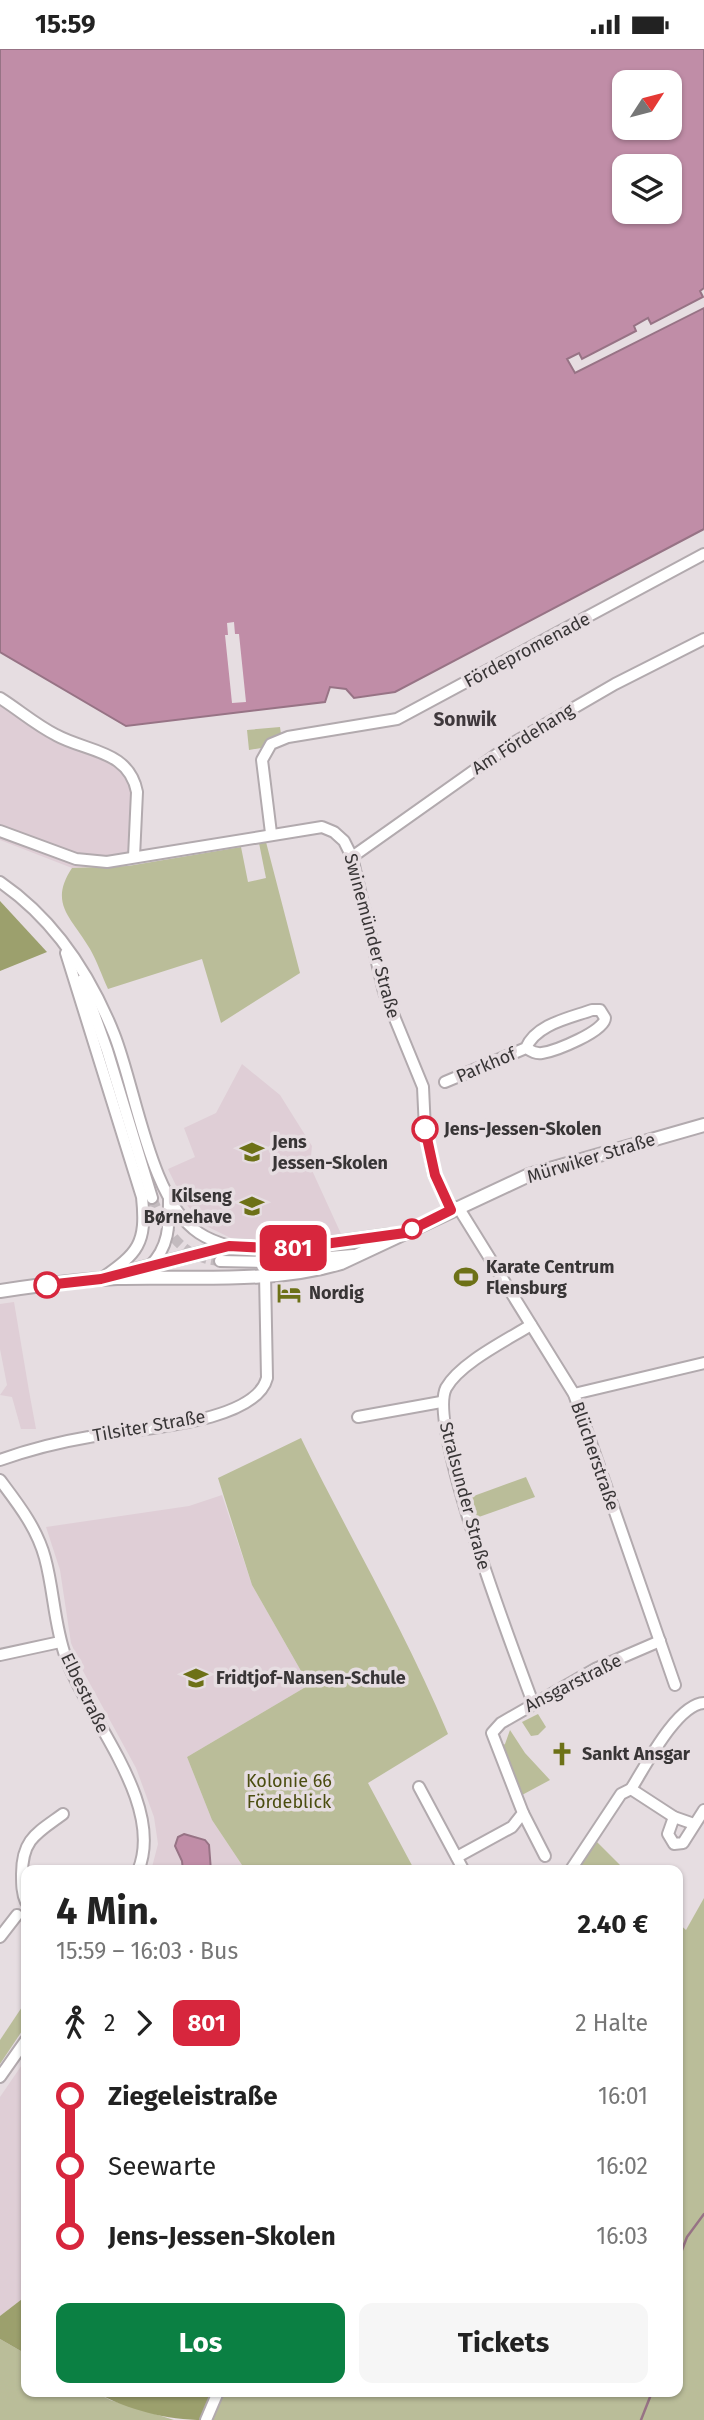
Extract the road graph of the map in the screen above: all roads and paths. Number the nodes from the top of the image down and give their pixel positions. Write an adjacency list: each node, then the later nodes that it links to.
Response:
1 (704, 554): 5 (street, Fördepromenade)
2 (704, 639): 7 (street, Am Fördehang)
3 (0, 698): 6 (street)
4 (0, 831): 6 (street, Swinemünder Straße)
5 (271, 833): 6 (street, Swinemünder Straße); 7 (street, Swinemünder Straße)
6 (134, 857)
7 (352, 857): 11 (street, Swinemünder Straße)
8 (0, 882): 9 (street)
9 (63, 944): 13 (street); 14 (street); 22 (street)
10 (526, 1048): 10 (street, Parkhof); 11 (street, Parkhof)
11 (423, 1087): 15 (street, Swinemünder Straße)
12 (704, 1125): 15 (main road, Mürwiker Straße)
13 (152, 1198)
14 (169, 1198): 17 (street); 20 (street)
15 (455, 1209): 16 (main road, Mürwiker Straße); 25 (street, Blücherstraße)
16 (405, 1233): 17 (main road, Mürwiker Straße); 18 (main road, Mürwiker Straße)
17 (229, 1246): 20 (main road, Mürwiker Straße)
18 (358, 1255): 19 (street); 21 (main road, Mürwiker Straße)
19 (220, 1261)
20 (151, 1265): 22 (main road, Mürwiker Straße); 23 (street)
21 (265, 1274): 23 (main road, Mürwiker Straße); 30 (street, Tilsiter Straße)
22 (101, 1279): 23 (main road, Mürwiker Straße); 24 (main road, Mürwiker Straße)
23 (117, 1279)
24 (0, 1291)
25 (531, 1325): 27 (street, Blücherstraße); 28 (street, Stralsunder Straße)
26 (704, 1363): 27 (street)
27 (574, 1394): 32 (street, Blücherstraße)
28 (441, 1402): 29 (street); 36 (street, Stralsunder Straße)
29 (358, 1417)
30 (0, 1460)
31 (0, 1480): 33 (street, Elbestraße)
32 (660, 1641): 35 (street, Blücherstraße); 36 (street, Ansgarstraße)
33 (60, 1642): 34 (street); 48 (street, Elbestraße)
34 (0, 1655)
35 (675, 1685)
36 (534, 1703): 41 (street, Ansgarstraße)
37 (704, 1703): 39 (street)
38 (419, 1787): 46 (street)
39 (631, 1789): 43 (street); 50 (street)
40 (704, 1810): 44 (street)
41 (523, 1813): 45 (street); 46 (street)
42 (63, 1814): 47 (street)
43 (674, 1817): 44 (street); 44 (street)
44 (694, 1825)
45 (545, 1856)
46 (457, 1857): 49 (street)
47 (23, 1865)
48 (139, 1865)
49 (461, 1865)
50 (574, 1865)
51 (17, 1915): 52 (street)
52 (0, 1937)
53 (21, 2048): 54 (street)
54 (0, 2077)
55 (216, 2397): 56 (street)
56 (206, 2420)

